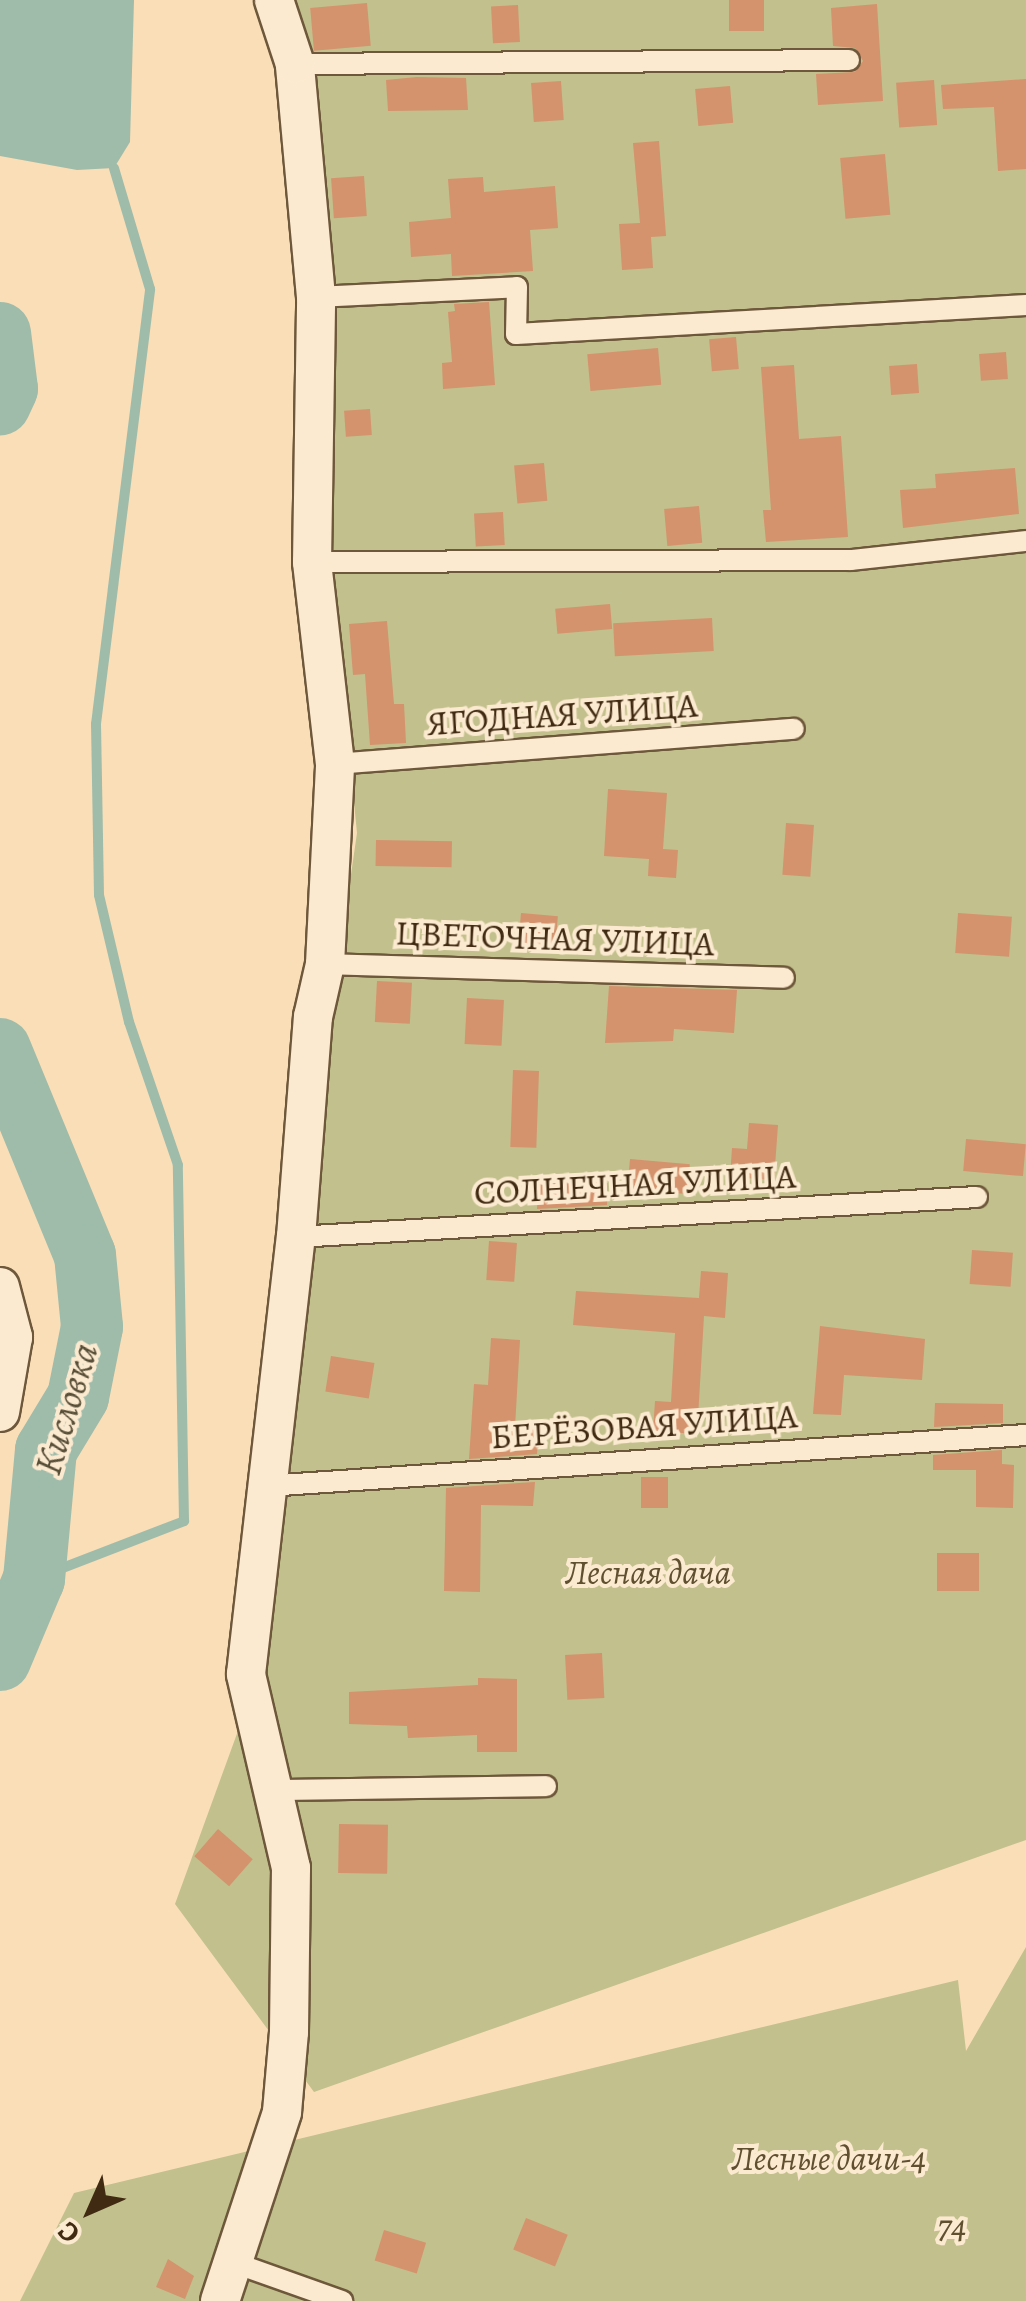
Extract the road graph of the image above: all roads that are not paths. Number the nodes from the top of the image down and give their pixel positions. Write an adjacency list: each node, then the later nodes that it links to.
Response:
1 (274, 0): 3 (street)
2 (849, 60): 3 (lane)
3 (295, 64): 4 (street)
4 (316, 298): 5 (lane); 7 (street)
5 (1026, 305)
6 (1026, 540): 7 (lane)
7 (312, 562): 9 (street)
8 (794, 729): 9 (lane, ЯГОДНАЯ УЛИЦА)
9 (335, 764): 10 (street)
10 (325, 964): 11 (lane, ЦВЕТОЧНАЯ УЛИЦА); 13 (street)
11 (784, 978)
12 (977, 1197): 13 (lane, СОЛНЕЧНАЯ УЛИЦА)
13 (296, 1237): 17 (street)
14 (0, 1286): 15 (street)
15 (0, 1412)
16 (1026, 1435): 17 (lane, БЕРЁЗОВАЯ УЛИЦА)
17 (266, 1486): 19 (street)
18 (546, 1786): 19 (lane)
19 (274, 1790): 20 (street)
20 (232, 2262): 21 (street); 22 (lane)
21 (220, 2301)
22 (342, 2301)

